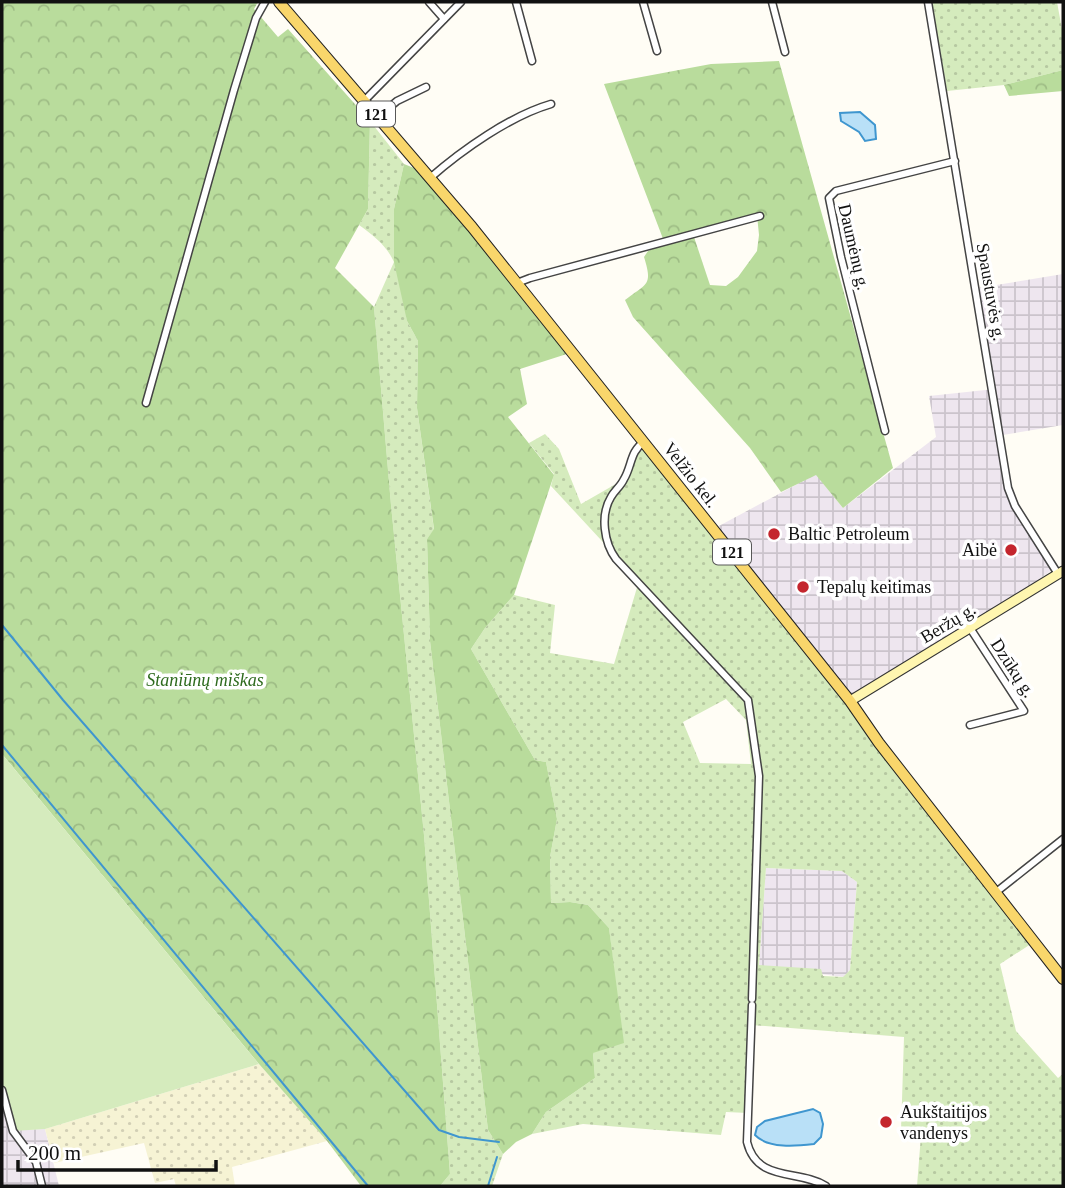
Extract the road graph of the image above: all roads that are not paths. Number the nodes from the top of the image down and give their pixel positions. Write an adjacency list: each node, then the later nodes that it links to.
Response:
1 (265, 2): 21 (street)
2 (279, 2): 14 (main road, Velžio kel. / 121)
3 (429, 2): 9 (street)
4 (461, 2): 9 (street)
5 (516, 2): 12 (street)
6 (643, 2): 10 (street)
7 (772, 2): 11 (street)
8 (928, 2): 17 (street, Spaustuvės g.)
9 (444, 19): 14 (street)
10 (657, 51)
11 (785, 52)
12 (532, 61)
13 (426, 87): 16 (street)
14 (364, 101): 16 (main road, Velžio kel. / 121)
15 (551, 104): 18 (street)
16 (378, 117): 18 (main road, Velžio kel. / 121)
17 (955, 161): 22 (street, Daumėnų g.); 24 (street, Spaustuvės g.)
18 (430, 178): 20 (main road, Velžio kel. / 121)
19 (760, 216): 20 (street)
20 (517, 283): 23 (main road, Velžio kel. / 121)
21 (146, 403)
22 (885, 431)
23 (645, 442): 26 (main road, Velžio kel. / 121); 33 (street)
24 (1060, 572): 25 (main road, Beržų g.)
25 (970, 628): 26 (main road, Beržų g.); 27 (street, Dzūkų g.)
26 (850, 701): 29 (main road, Velžio kel. / 121)
27 (970, 725)
28 (1063, 839): 29 (street)
29 (995, 893): 30 (main road, Velžio kel. / 121)
30 (1063, 979)
31 (2, 1090): 32 (street)
32 (42, 1186)
33 (826, 1186)

